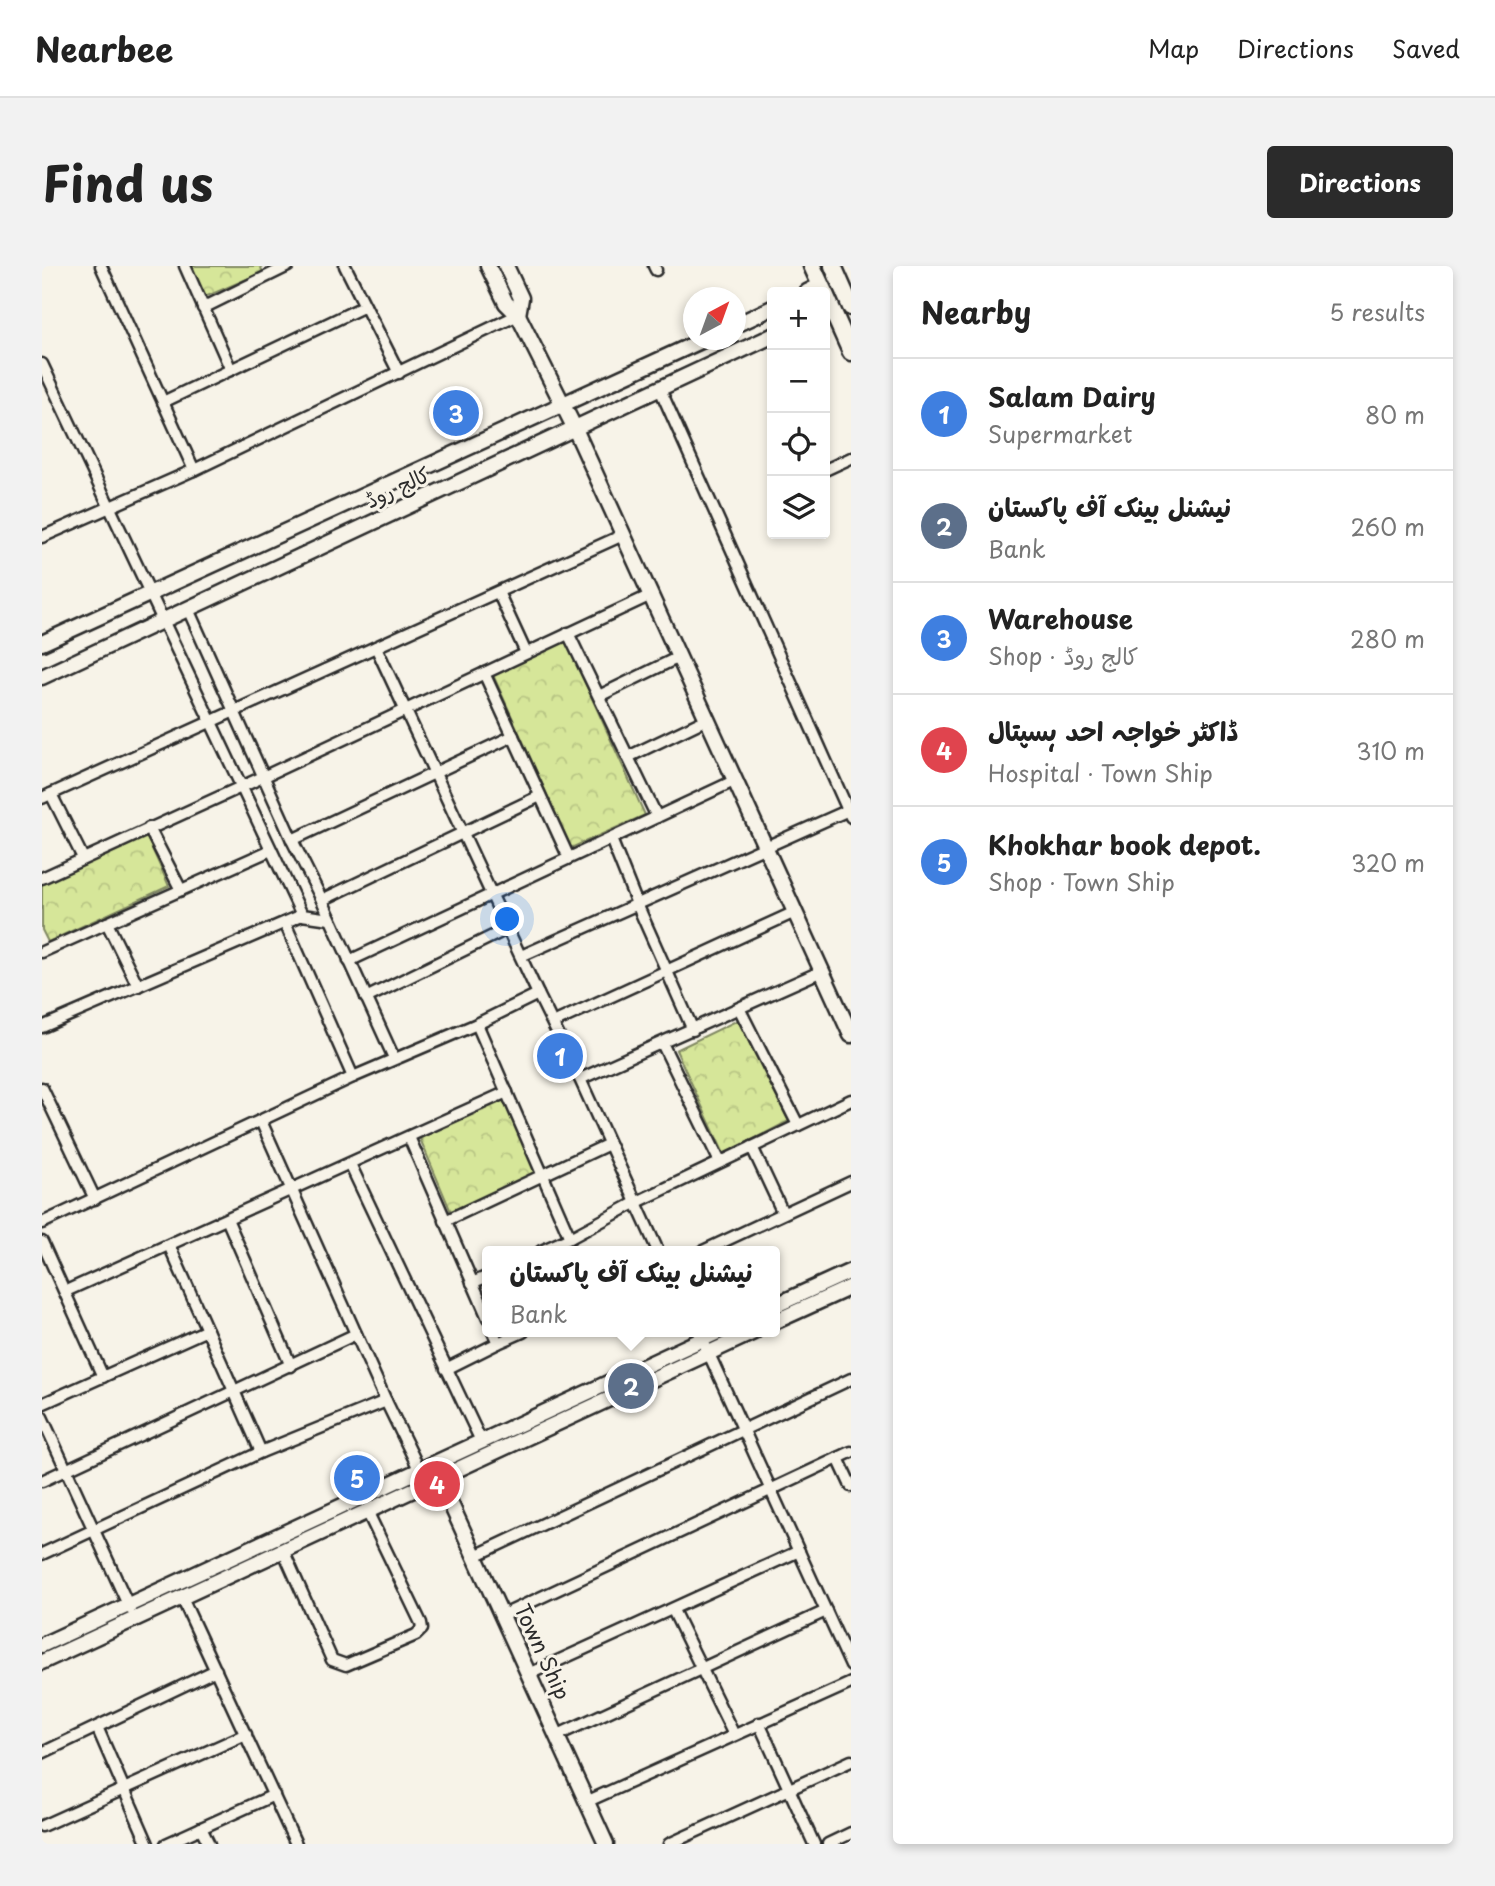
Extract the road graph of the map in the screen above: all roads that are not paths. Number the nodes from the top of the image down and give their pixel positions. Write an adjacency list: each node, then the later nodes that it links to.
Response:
1 (101, 266): 25 (street)
2 (185, 266): 13 (street)
3 (288, 266): 9 (street)
4 (345, 266): 11 (street)
5 (488, 266): 15 (main road)
6 (506, 266): 15 (main road)
7 (812, 266): 10 (main road)
8 (833, 266): 12 (main road)
9 (267, 270): 13 (street)
10 (818, 287)
11 (365, 306): 22 (street); 23 (street)
12 (851, 307)
13 (204, 308): 22 (street)
14 (767, 310): 17 (main road)
15 (518, 315): 23 (street); 26 (main road)
16 (830, 315): 20 (main road)
17 (746, 320)
18 (767, 338): 24 (main road, کالج روڈ)
19 (683, 349): 26 (main road, کالج روڈ)
20 (851, 352)
21 (42, 364): 31 (street)
22 (231, 370): 25 (street)
23 (399, 373): 30 (street)
24 (660, 390): 27 (main road, کالج روڈ); 59 (street)
25 (163, 402): 30 (street)
26 (561, 404): 27 (main road); 35 (main road, کالج روڈ)
27 (575, 429): 32 (main road); 37 (main road, کالج روڈ)
28 (851, 458): 29 (street)
29 (830, 468)
30 (194, 470): 31 (street)
31 (109, 506): 33 (street); 35 (street)
32 (623, 535): 34 (street); 36 (main road)
33 (42, 537)
34 (498, 592): 41 (street); 42 (street)
35 (151, 593): 38 (street); 40 (main road, کالج روڈ)
36 (650, 595): 39 (street); 43 (main road)
37 (188, 608): 38 (main road, کالج روڈ); 48 (street)
38 (163, 621): 45 (main road, کالج روڈ); 50 (street)
39 (568, 633): 42 (street); 46 (street)
40 (42, 643)
41 (376, 647): 47 (street); 48 (street)
42 (526, 653): 44 (street)
43 (679, 657): 46 (street); 49 (main road)
44 (484, 673): 47 (street); 51 (street)
45 (42, 677)
46 (598, 696): 52 (street)
47 (405, 710): 53 (street); 54 (street)
48 (236, 711): 50 (street); 54 (street)
49 (707, 719): 52 (street); 55 (main road)
50 (211, 722): 56 (street); 57 (street)
51 (513, 736): 53 (street); 58 (street)
52 (628, 757): 60 (street)
53 (435, 773): 62 (street); 64 (street)
54 (265, 776): 56 (street); 64 (street)
55 (736, 780): 60 (street); 65 (main road)
56 (241, 787): 61 (street); 66 (street)
57 (47, 796): 67 (street)
58 (540, 796): 62 (street); 68 (street)
59 (850, 812): 65 (street)
60 (657, 817): 63 (street)
61 (149, 828): 67 (street); 70 (street)
62 (463, 833): 71 (street); 72 (street)
63 (611, 839): 68 (street); 73 (street)
64 (292, 840): 72 (street)
65 (766, 846): 73 (street); 74 (main road)
66 (271, 850): 70 (street); 75 (street)
67 (83, 858): 69 (street)
68 (569, 858): 71 (street)
69 (42, 878)
70 (181, 890): 77 (street)
71 (491, 895): 79 (street); 82 (street)
72 (322, 901): 76 (street)
73 (637, 904): 81 (street); 84 (street)
74 (795, 912): 83 (main road); 84 (street)
75 (302, 915): 76 (street); 78 (street)
76 (330, 919): 82 (street)
77 (107, 923): 80 (street); 85 (street)
78 (285, 923): 85 (street); 96 (street)
79 (507, 929): 81 (street); 87 (street)
80 (43, 950)
81 (521, 956): 86 (street)
82 (349, 961): 87 (street)
83 (822, 971): 88 (street); 93 (main road)
84 (667, 973): 89 (street); 92 (street)
85 (138, 986): 91 (street)
86 (538, 994): 89 (street); 90 (street)
87 (366, 998): 95 (street)
88 (740, 1010): 92 (street); 102 (street)
89 (553, 1023): 97 (street)
90 (477, 1024): 95 (street); 99 (street)
91 (42, 1027)
92 (693, 1030): 94 (street)
93 (851, 1035)
94 (662, 1044): 97 (street); 106 (street)
95 (394, 1058): 96 (street)
96 (353, 1077): 101 (street)
97 (580, 1079): 104 (street)
98 (42, 1088): 111 (street)
99 (507, 1092): 103 (street); 108 (street)
100 (851, 1100): 102 (street)
101 (261, 1121): 110 (street); 111 (street)
102 (798, 1125): 105 (street)
103 (409, 1137): 107 (street); 115 (street)
104 (609, 1144): 108 (street); 112 (street)
105 (752, 1147): 106 (street); 113 (street)
106 (720, 1163): 112 (street)
107 (350, 1164): 110 (street); 139 (street)
108 (542, 1174): 115 (street); 117 (street)
109 (851, 1181): 113 (street)
110 (292, 1190): 114 (street); 132 (street)
111 (95, 1199): 116 (street)
112 (635, 1203): 117 (street); 121 (street)
113 (783, 1213): 122 (street)
114 (227, 1219): 119 (street); 138 (street)
115 (445, 1221): 125 (street)
116 (42, 1223)
117 (570, 1238): 120 (street)
118 (42, 1242): 127 (street)
119 (169, 1245): 127 (street); 131 (street)
120 (552, 1246)
121 (656, 1246)
122 (714, 1246)
123 (851, 1270): 128 (main road)
124 (482, 1279): 125 (street)
125 (472, 1283): 129 (street)
126 (851, 1287): 130 (main road)
127 (66, 1292): 140 (street)
128 (780, 1304)
129 (482, 1305)
130 (780, 1320)
131 (206, 1330): 140 (street); 142 (street)
132 (356, 1334): 138 (street); 143 (street)
133 (495, 1337): 137 (street)
134 (512, 1337): 137 (street)
135 (726, 1337): 136 (main road)
136 (704, 1341): 146 (street); 147 (main road); 153 (main road)
137 (498, 1343): 139 (street)
138 (291, 1366): 142 (street)
139 (446, 1369): 147 (street)
140 (103, 1377): 144 (street)
141 (851, 1379): 146 (street)
142 (235, 1393): 148 (street); 151 (street)
143 (386, 1401): 148 (street); 152 (street)
144 (42, 1404)
145 (42, 1418): 151 (street)
146 (744, 1428): 156 (street); 162 (street)
147 (482, 1443): 152 (main road)
148 (261, 1452): 158 (street)
149 (851, 1452): 150 (street)
150 (838, 1458): 155 (street); 156 (street)
151 (66, 1469): 154 (street); 158 (street)
152 (420, 1471): 164 (main road)
153 (439, 1478): 157 (main road); 162 (main road, Town Ship)
154 (42, 1481)
155 (851, 1486)
156 (771, 1489): 160 (street); 167 (street)
157 (367, 1511): 159 (main road); 159 (street)
158 (94, 1530): 161 (street); 164 (street)
159 (283, 1550): 163 (main road)
160 (799, 1551): 165 (street); 166 (street)
161 (42, 1554)
162 (475, 1556): 167 (main road, Town Ship)
163 (182, 1598): 168 (main road); 173 (street)
164 (128, 1605): 168 (street); 169 (main road)
165 (673, 1610): 172 (street); 174 (street)
166 (826, 1611): 171 (street); 172 (street)
167 (501, 1616): 174 (main road, Town Ship)
168 (135, 1619): 170 (main road)
169 (42, 1645)
170 (42, 1662)
171 (851, 1666)
172 (703, 1669): 179 (street); 180 (street)
173 (216, 1670): 177 (street); 178 (street)
174 (529, 1674): 179 (main road, Town Ship)
175 (851, 1682): 176 (street)
176 (759, 1723): 180 (street); 184 (street)
177 (97, 1727): 181 (street); 183 (street)
178 (246, 1734): 183 (street); 185 (street)
179 (558, 1735): 186 (main road, Town Ship)
180 (734, 1735): 186 (street)
181 (42, 1753)
182 (851, 1761): 184 (street)
183 (124, 1789): 187 (street); 190 (street)
184 (789, 1790): 195 (street); 196 (street)
185 (274, 1796): 188 (street); 193 (street)
186 (586, 1802): 194 (main road, Town Ship)
187 (42, 1826)
188 (201, 1828): 191 (street); 192 (street)
189 (851, 1833): 197 (street)
190 (148, 1844)
191 (166, 1844)
192 (209, 1844)
193 (296, 1844)
194 (606, 1844)
195 (669, 1844)
196 (814, 1844)
197 (828, 1844)

